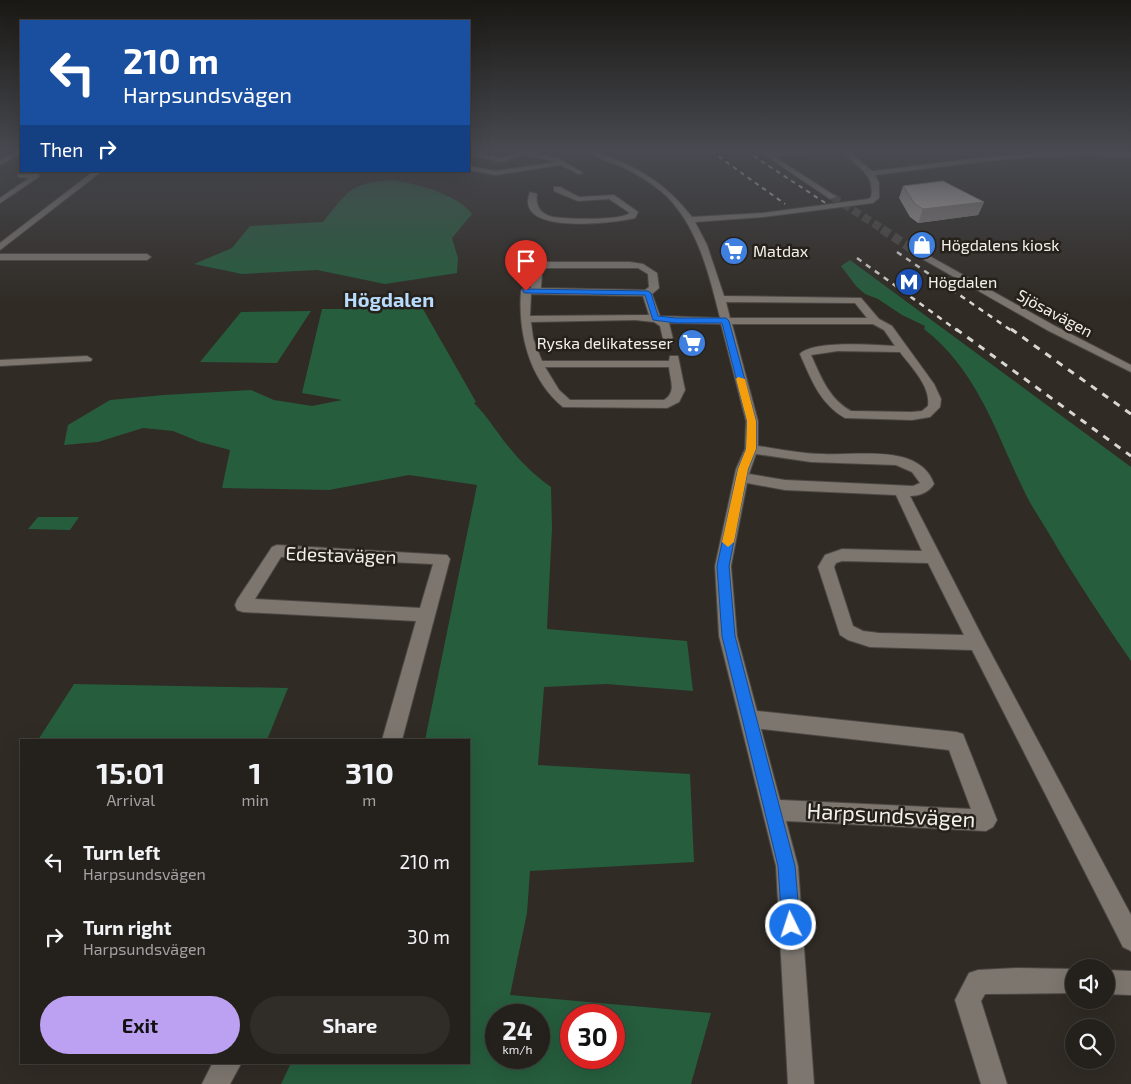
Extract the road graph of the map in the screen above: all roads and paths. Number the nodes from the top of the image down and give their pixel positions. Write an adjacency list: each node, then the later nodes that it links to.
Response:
1 (59, 202): 7 (street)
2 (532, 202): 3 (street)
3 (617, 202)
4 (676, 202): 6 (street)
5 (866, 202): 6 (street)
6 (690, 220): 13 (street)
7 (0, 247)
8 (915, 251): 23 (street, Sjösavägen)
9 (0, 257): 10 (street)
10 (147, 257)
11 (536, 291): 12 (street); 12 (street); 15 (street)
12 (648, 293): 14 (street)
13 (720, 299): 16 (street); 17 (street)
14 (655, 318): 15 (street); 16 (street); 18 (street)
15 (526, 319): 22 (street)
16 (726, 321): 17 (street); 24 (street)
17 (875, 321): 19 (street)
18 (669, 343)
19 (903, 349): 19 (street)
20 (87, 359): 21 (street)
21 (0, 363)
22 (540, 364): 22 (street)
23 (1131, 369)
24 (751, 449): 25 (street); 26 (street)
25 (742, 477): 26 (street); 30 (street)
26 (901, 490): 27 (street)
27 (933, 557): 29 (street); 29 (street)
28 (425, 615): 28 (street, Edestavägen); 31 (street, Edestavägen)
29 (977, 643): 33 (street)
30 (749, 719): 32 (street); 32 (street, Harpsundsvägen)
31 (392, 739)
32 (773, 810): 39 (street)
33 (1131, 939)
34 (1065, 981): 40 (street)
35 (1115, 982): 36 (street)
36 (1131, 983)
37 (228, 1064): 38 (street)
38 (215, 1084)
39 (801, 1084)
40 (994, 1084)

